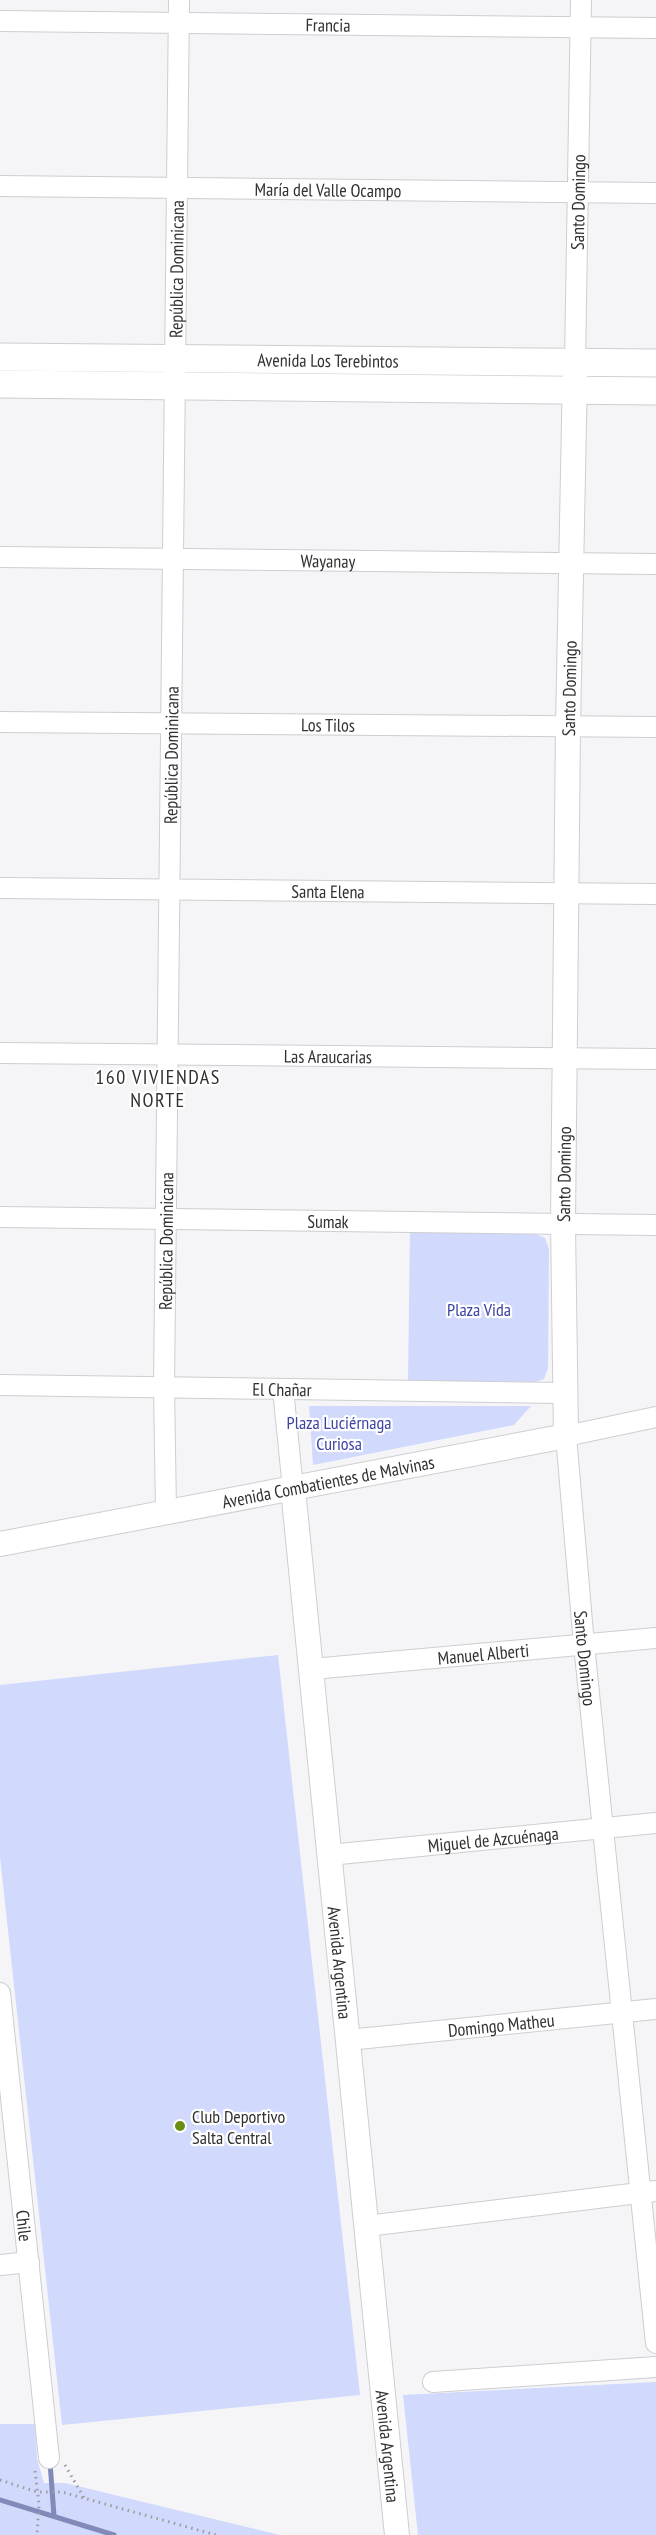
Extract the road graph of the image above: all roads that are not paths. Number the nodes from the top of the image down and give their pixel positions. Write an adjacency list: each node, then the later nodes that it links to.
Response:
1 (179, 0): 4 (street, República Dominicana)
2 (581, 0): 5 (street, Santo Domingo)
3 (0, 21): 4 (street, Francia)
4 (179, 23): 5 (street, Francia); 8 (street, República Dominicana)
5 (581, 27): 6 (street, Francia); 9 (street, Santo Domingo)
6 (656, 28)
7 (0, 186): 8 (street, María del Valle Ocampo)
8 (177, 188): 9 (street, María del Valle Ocampo); 12 (street, República Dominicana)
9 (578, 192): 10 (street, María del Valle Ocampo); 13 (street, Santo Domingo)
10 (656, 193)
11 (0, 357): 12 (main road, Avenida Los Terebintos)
12 (175, 358): 13 (main road, Avenida Los Terebintos); 16 (street, República Dominicana)
13 (575, 362): 14 (main road, Avenida Los Terebintos); 17 (street, Santo Domingo)
14 (656, 363)
15 (0, 384): 16 (main road, Avenida Los Terebintos)
16 (175, 386): 17 (main road, Avenida Los Terebintos); 20 (street, República Dominicana)
17 (575, 390): 18 (main road, Avenida Los Terebintos); 21 (street, Santo Domingo)
18 (656, 391)
19 (0, 557): 20 (street, Wayanay)
20 (173, 560): 21 (street, Wayanay); 24 (street, República Dominicana)
21 (571, 564): 22 (street, Wayanay); 25 (street, Santo Domingo)
22 (656, 564)
23 (0, 722): 24 (street, Los Tilos)
24 (172, 723): 25 (street, Los Tilos); 28 (street, República Dominicana)
25 (568, 727): 26 (street, Los Tilos); 29 (street, Santo Domingo)
26 (656, 727)
27 (0, 888): 28 (street, Santa Elena)
28 (170, 889): 29 (street, Santa Elena); 32 (street, República Dominicana)
29 (567, 893): 30 (street, Santa Elena); 33 (street, Santo Domingo)
30 (656, 894)
31 (0, 1053): 32 (street, Las Araucarias)
32 (169, 1054): 33 (street, Las Araucarias); 36 (street, República Dominicana)
33 (566, 1059): 34 (street, Las Araucarias); 37 (street, Santo Domingo)
34 (656, 1059)
35 (0, 1217): 36 (street, Sumak)
36 (166, 1219): 37 (street, Sumak); 40 (street, República Dominicana)
37 (563, 1224): 38 (street, Sumak); 42 (street, Santo Domingo)
38 (656, 1225)
39 (0, 1385): 40 (street, El Chañar)
40 (164, 1387): 41 (street, El Chañar); 46 (street, República Dominicana)
41 (283, 1389): 42 (street, El Chañar); 45 (street, Avenida Argentina)
42 (565, 1393): 44 (street, Santo Domingo)
43 (656, 1417): 44 (street, Avenida Combatientes de Malvinas)
44 (566, 1436): 45 (street, Avenida Combatientes de Malvinas); 49 (street, Santo Domingo)
45 (293, 1489): 46 (street, Avenida Combatientes de Malvinas); 50 (street, Avenida Argentina)
46 (166, 1511): 47 (street, Avenida Combatientes de Malvinas)
47 (0, 1544)
48 (656, 1638): 49 (street, Manuel Alberti)
49 (584, 1645): 50 (street, Manuel Alberti); 52 (street, Santo Domingo)
50 (312, 1669): 53 (street, Avenida Argentina)
51 (656, 1823): 52 (street, Miguel de Azcuénaga)
52 (603, 1827): 53 (street, Miguel de Azcuénaga); 56 (street, Santo Domingo)
53 (329, 1855): 57 (street, Avenida Argentina)
54 (0, 1993): 58 (street, Chile)
55 (656, 2009): 56 (street, Domingo Matheu)
56 (621, 2013): 57 (street, Domingo Matheu); 59 (street, Santo Domingo)
57 (348, 2040): 60 (street, Avenida Argentina)
58 (5, 2096): 61 (street, Chile)
59 (649, 2192): 60 (street); 63 (street, Santo Domingo)
60 (367, 2226): 67 (street, Avenida Argentina)
61 (29, 2262): 62 (street); 66 (street, Chile)
62 (0, 2265)
63 (656, 2343)
64 (656, 2367): 65 (street)
65 (433, 2382)
66 (50, 2458)
67 (397, 2535)

